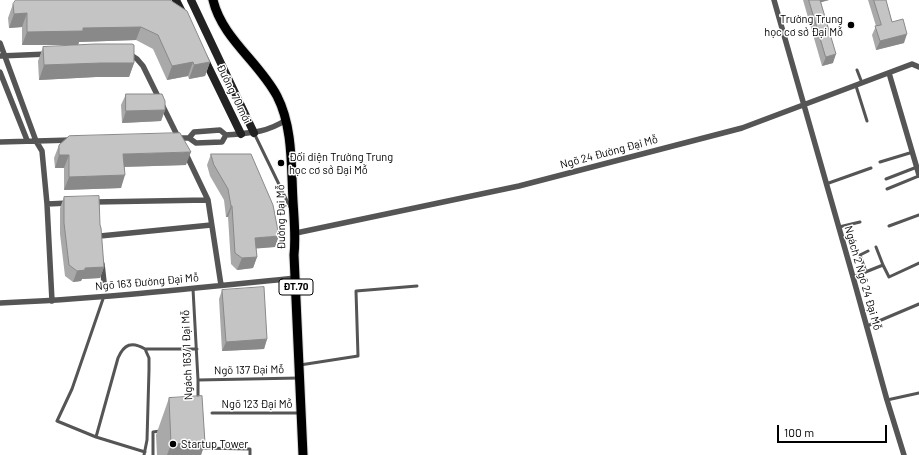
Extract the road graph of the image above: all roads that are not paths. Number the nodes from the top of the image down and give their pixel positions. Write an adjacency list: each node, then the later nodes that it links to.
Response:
1 (176, 0): 5 (street)
2 (191, 0): 20 (street, Đường 70 mới)
3 (213, 0): 18 (main road, Đường Đại Mỗ / ĐT.70)
4 (774, 0): 17 (street, Ngách 2 Ngõ 24 Đại Mỗ)
5 (172, 11)
6 (0, 43): 10 (street)
7 (121, 52): 24 (street)
8 (201, 52): 21 (street, Đường 70 mới)
9 (51, 54): 10 (street)
10 (2, 56): 28 (street)
11 (919, 67): 14 (street, Ngõ 24 Đường Đại Mỗ)
12 (857, 70): 15 (lane)
13 (0, 72): 26 (street)
14 (889, 73): 15 (street, Ngõ 24 Đường Đại Mỗ); 32 (street)
15 (862, 83): 16 (street, Ngõ 24 Đường Đại Mỗ)
16 (856, 86): 17 (street, Ngõ 24 Đường Đại Mỗ); 19 (lane)
17 (804, 106): 38 (street, Ngách 2 Ngõ 24 Đại Mỗ); 53 (street, Ngõ 24 Đường Đại Mỗ)
18 (286, 120): 20 (street); 47 (main road, Đường Đại Mỗ / ĐT.70)
19 (867, 121)
20 (254, 133): 21 (street); 47 (lane)
21 (241, 134): 22 (street)
22 (226, 135): 25 (street); 25 (street)
23 (170, 138): 24 (street)
24 (178, 138): 25 (street); 30 (street)
25 (189, 138)
26 (27, 140): 28 (street); 29 (street)
27 (76, 140): 28 (street)
28 (36, 141): 44 (street)
29 (0, 142)
30 (182, 145)
31 (185, 152): 40 (street)
32 (912, 152): 33 (lane); 34 (street)
33 (880, 162)
34 (918, 166): 36 (street); 37 (lane)
35 (871, 168): 38 (lane)
36 (919, 175): 39 (lane)
37 (886, 179)
38 (826, 184): 51 (street, Ngách 2 Ngõ 24 Đại Mỗ)
39 (887, 189)
40 (208, 200): 42 (street); 49 (street)
41 (91, 202): 42 (street)
42 (99, 202): 45 (street)
43 (77, 203): 44 (street)
44 (47, 204): 69 (street)
45 (99, 209)
46 (919, 215): 50 (lane)
47 (294, 216): 53 (main road, Đường Đại Mỗ / ĐT.70)
48 (860, 222): 51 (lane)
49 (211, 225): 54 (street); 65 (street)
50 (889, 226)
51 (839, 227): 62 (street, Ngách 2 Ngõ 24 Đại Mỗ)
52 (100, 229): 54 (street)
53 (296, 233): 63 (main road, Đường Đại Mỗ / ĐT.70)
54 (100, 236): 55 (street)
55 (100, 244)
56 (876, 247): 60 (lane)
57 (868, 251): 61 (lane)
58 (102, 259): 64 (street)
59 (919, 263): 60 (lane)
60 (883, 265): 61 (lane)
61 (866, 272): 62 (lane)
62 (853, 277): 72 (street, Ngách 2 Ngõ 24 Đại Mỗ)
63 (296, 278): 65 (street, Ngõ 163 Đường Đại Mỗ); 75 (main road, Đường Đại Mỗ / ĐT.70)
64 (104, 282)
65 (221, 285): 67 (street, Ngõ 163 Đường Đại Mỗ)
66 (417, 286): 75 (lane)
67 (193, 289): 68 (street, Ngõ 163 Đường Đại Mỗ); 74 (lane, Ngách 163/1 Đại Mỗ)
68 (104, 296): 69 (street, Ngõ 163 Đường Đại Mỗ); 84 (lane)
69 (52, 300): 70 (street, Ngõ 163 Đường Đại Mỗ)
70 (0, 303)
71 (919, 304): 72 (lane)
72 (867, 326): 79 (street, Ngách 2 Ngõ 24 Đại Mỗ)
73 (146, 349): 74 (lane); 84 (lane); 86 (lane)
74 (197, 349): 77 (lane, Ngách 163/1 Đại Mỗ)
75 (300, 365): 76 (main road, Đường Đại Mỗ / ĐT.70)
76 (300, 378): 77 (lane, Ngõ 137 Đại Mỗ); 82 (main road, Đường Đại Mỗ / ĐT.70)
77 (198, 380): 80 (lane, Ngách 163/1 Đại Mỗ)
78 (919, 393): 79 (lane)
79 (887, 400): 90 (street, Ngách 2 Ngõ 24 Đại Mỗ)
80 (198, 404)
81 (212, 413): 82 (lane, Ngõ 123 Đại Mỗ)
82 (302, 413): 89 (main road, Đường Đại Mỗ / ĐT.70)
83 (161, 431): 87 (lane)
84 (96, 437): 86 (lane)
85 (194, 448): 88 (lane)
86 (145, 454)
87 (153, 455)
88 (250, 455)
89 (303, 455)
90 (904, 455)

